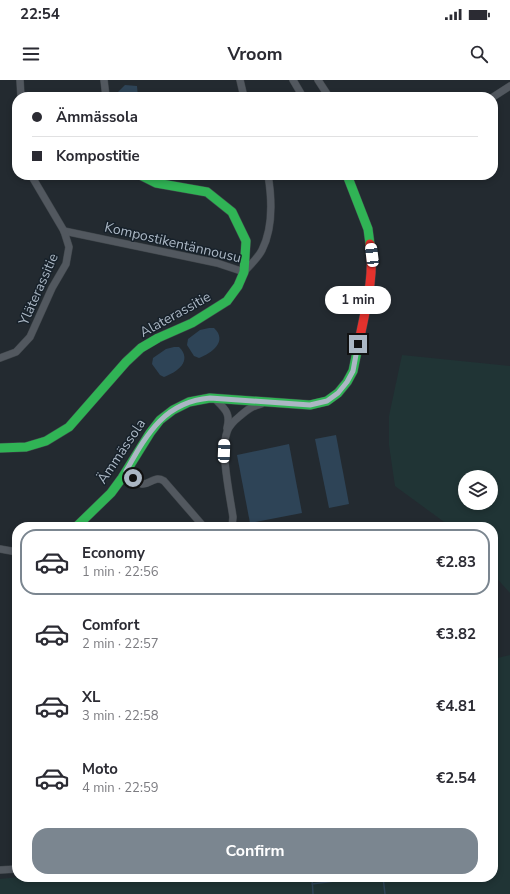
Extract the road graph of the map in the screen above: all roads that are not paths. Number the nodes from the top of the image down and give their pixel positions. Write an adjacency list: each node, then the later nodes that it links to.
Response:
1 (20, 80): 7 (street)
2 (104, 80): 8 (street)
3 (240, 80): 9 (street)
4 (293, 80): 10 (street)
5 (318, 80): 11 (street)
6 (510, 86): 12 (street)
7 (21, 92)
8 (105, 92)
9 (243, 92)
10 (300, 92)
11 (326, 92)
12 (498, 94)
13 (34, 180): 17 (street, Yläterassitie)
14 (150, 180): 18 (street, Alaterassitie)
15 (269, 180): 18 (street, Kompostikentännousu)
16 (348, 180): 21 (street, Ämmässola)
17 (64, 231): 18 (street, Kompostikentännousu); 19 (street, Yläterassitie)
18 (244, 272): 23 (street, Alaterassitie)
19 (0, 358)
20 (214, 398): 21 (street, Ämmässola); 22 (street); 24 (street, Ämmässola)
21 (268, 403): 22 (street)
22 (227, 430): 27 (street)
23 (0, 448)
24 (126, 471): 25 (street, Ämmässola); 26 (street)
25 (81, 522)
26 (200, 522)
27 (232, 522)
28 (0, 549): 29 (street)
29 (12, 551)
30 (12, 869): 31 (street)
31 (0, 870)

